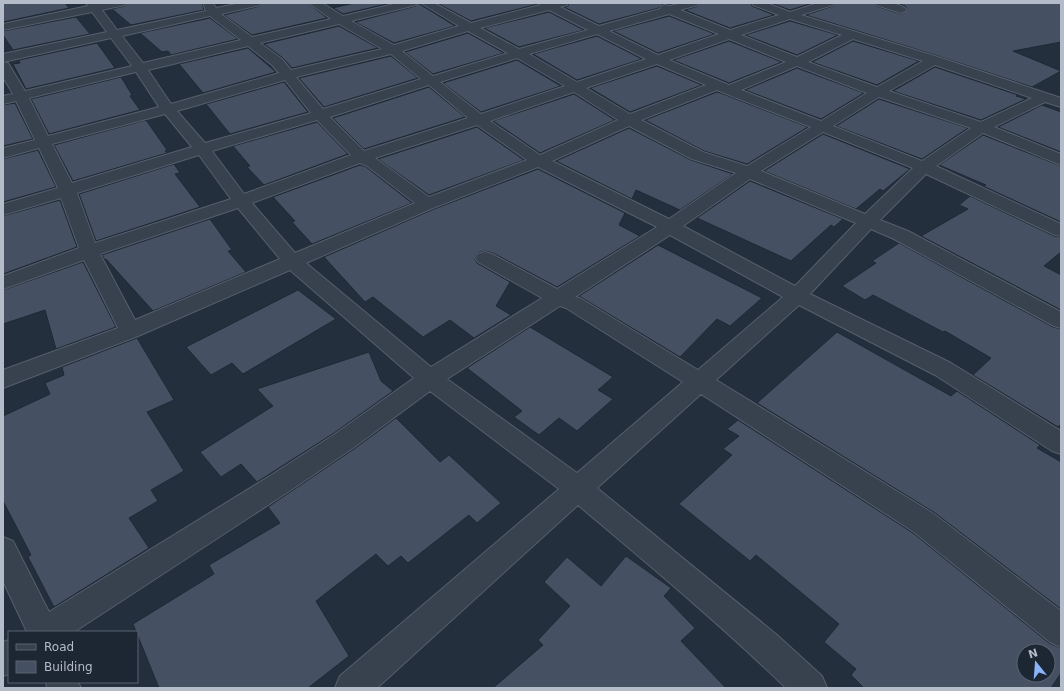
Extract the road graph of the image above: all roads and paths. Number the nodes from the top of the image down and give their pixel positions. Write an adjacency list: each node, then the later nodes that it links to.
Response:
1 (120, 3): 12 (street)
2 (256, 3): 13 (street)
3 (314, 3): 17 (street)
4 (412, 3): 17 (street)
5 (426, 3): 19 (street)
6 (653, 3): 14 (street)
7 (694, 3): 14 (street)
8 (757, 3): 16 (street)
9 (829, 3): 16 (street)
10 (880, 3): 15 (street)
11 (552, 4): 19 (street); 20 (street)
12 (93, 5): 18 (street); 21 (street)
13 (210, 7): 21 (street); 24 (street)
14 (670, 10): 20 (street); 22 (street)
15 (901, 10)
16 (791, 16): 22 (street); 23 (street)
17 (341, 20): 24 (street); 25 (street)
18 (3, 27)
19 (468, 27): 25 (street); 26 (street)
20 (597, 30): 26 (street); 28 (street)
21 (114, 34): 27 (street); 32 (street)
22 (728, 35): 28 (street); 30 (street)
23 (852, 35): 29 (street); 30 (street)
24 (252, 41): 32 (street); 33 (street)
25 (392, 49): 33 (street); 34 (street)
26 (519, 53): 34 (street); 35 (street)
27 (3, 58)
28 (659, 60): 35 (street); 36 (street)
29 (934, 60): 37 (street); 40 (street)
30 (797, 62): 36 (street); 37 (street)
31 (3, 66): 38 (street)
32 (140, 68): 38 (street); 41 (street)
33 (288, 75): 41 (street); 42 (street)
34 (430, 81): 42 (street); 43 (street)
35 (575, 87): 43 (street); 44 (street)
36 (724, 87): 44 (street); 45 (street)
37 (878, 92): 45 (street); 46 (street)
38 (21, 96): 39 (street); 47 (street)
39 (3, 100)
40 (1052, 100): 46 (street)
41 (168, 109): 47 (street); 48 (street)
42 (320, 115): 48 (street); 50 (street)
43 (478, 119): 50 (street); 52 (street)
44 (629, 120): 52 (street); 54 (street)
45 (824, 126): 53 (street); 54 (street)
46 (982, 127): 51 (street); 53 (street)
47 (43, 142): 49 (street); 55 (street)
48 (202, 149): 55 (street); 56 (street)
49 (3, 153)
50 (361, 157): 56 (street); 57 (street)
51 (1061, 160)
52 (539, 161): 57 (street); 60 (street)
53 (924, 166): 59 (street); 61 (street)
54 (749, 172): 59 (street); 60 (street)
55 (67, 190): 58 (street); 62 (street)
56 (241, 201): 62 (street); 64 (street)
57 (427, 204): 64 (street)
58 (3, 210)
59 (868, 221): 66 (street); 68 (street)
60 (670, 227): 66 (street); 67 (street)
61 (1061, 231)
62 (89, 251): 65 (street); 69 (street)
63 (485, 258): 67 (street)
64 (292, 261): 69 (street); 71 (street)
65 (3, 283)
66 (796, 296): 72 (street); 73 (street)
67 (557, 298): 71 (street); 72 (street)
68 (1061, 321)
69 (130, 331): 70 (street)
70 (3, 379)
71 (430, 379): 74 (street); 77 (street)
72 (699, 381): 74 (street); 78 (street)
73 (1061, 444)
74 (577, 488): 79 (street); 80 (street)
75 (3, 550): 76 (street)
76 (44, 631)
77 (46, 631)
78 (1061, 631)
79 (352, 688)
80 (810, 688)

